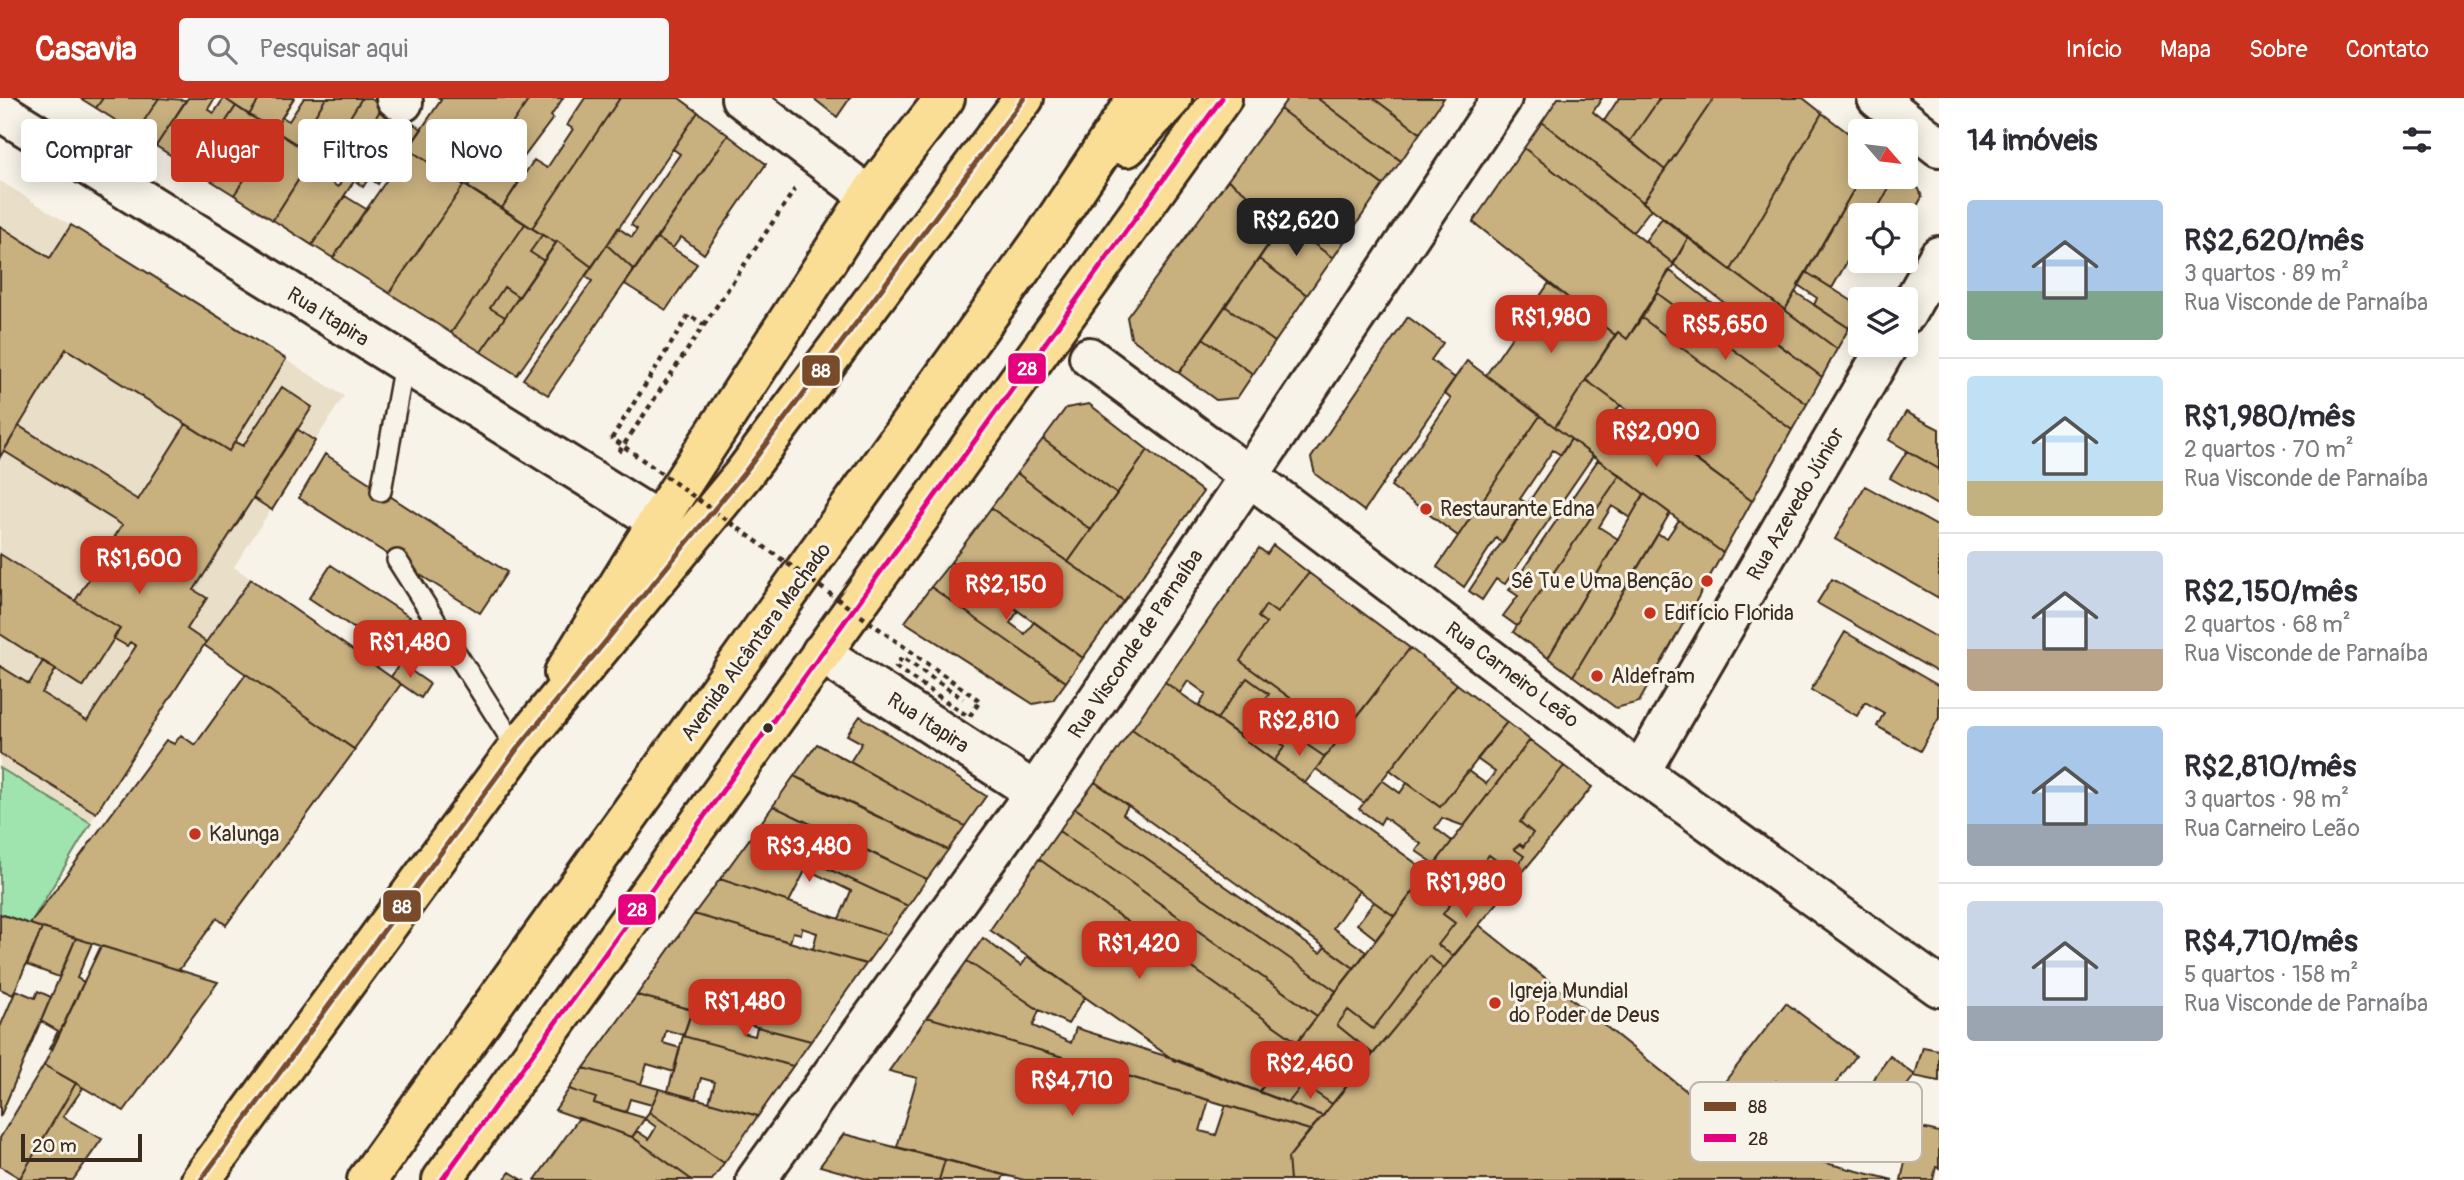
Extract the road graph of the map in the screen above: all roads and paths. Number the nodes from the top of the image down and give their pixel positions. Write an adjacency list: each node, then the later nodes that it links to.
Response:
1 (741, 98): 11 (street)
2 (945, 98): 12 (main road)
3 (1024, 98): 27 (main road)
4 (1137, 98): 13 (main road, Avenida Alcântara Machado)
5 (1172, 98): 13 (main road)
6 (1223, 98): 25 (main road)
7 (1502, 98): 21 (street, Rua Visconde de Parnaíba)
8 (1877, 98): 10 (street)
9 (0, 111): 19 (street, Rua Itapira)
10 (1939, 147)
11 (817, 156): 12 (street); 16 (path)
12 (869, 196): 23 (main road)
13 (1045, 236): 32 (main road, Avenida Alcântara Machado)
14 (1939, 256): 15 (street)
15 (1918, 293)
16 (704, 325): 20 (path, bridge); 26 (path, bridge)
17 (1089, 357): 21 (street, Rua Carneiro Leão)
18 (1881, 357): 28 (street, Rua Azevedo Júnior)
19 (404, 364): 22 (lane); 23 (street, Rua Itapira)
20 (631, 434)
21 (1249, 476): 28 (street, Rua Carneiro Leão); 29 (street, Rua Visconde de Parnaíba)
22 (381, 491)
23 (658, 521): 27 (main road)
24 (397, 560): 27 (lane)
25 (821, 653): 29 (street, Rua Itapira); 33 (main road)
26 (962, 699)
27 (517, 749): 31 (main road)
28 (1640, 772): 30 (street, Rua Carneiro Leão)
29 (1035, 792): 34 (street, Rua Visconde de Parnaíba)
30 (1939, 987)
31 (201, 1180)
32 (367, 1180)
33 (443, 1180)
34 (756, 1180)

